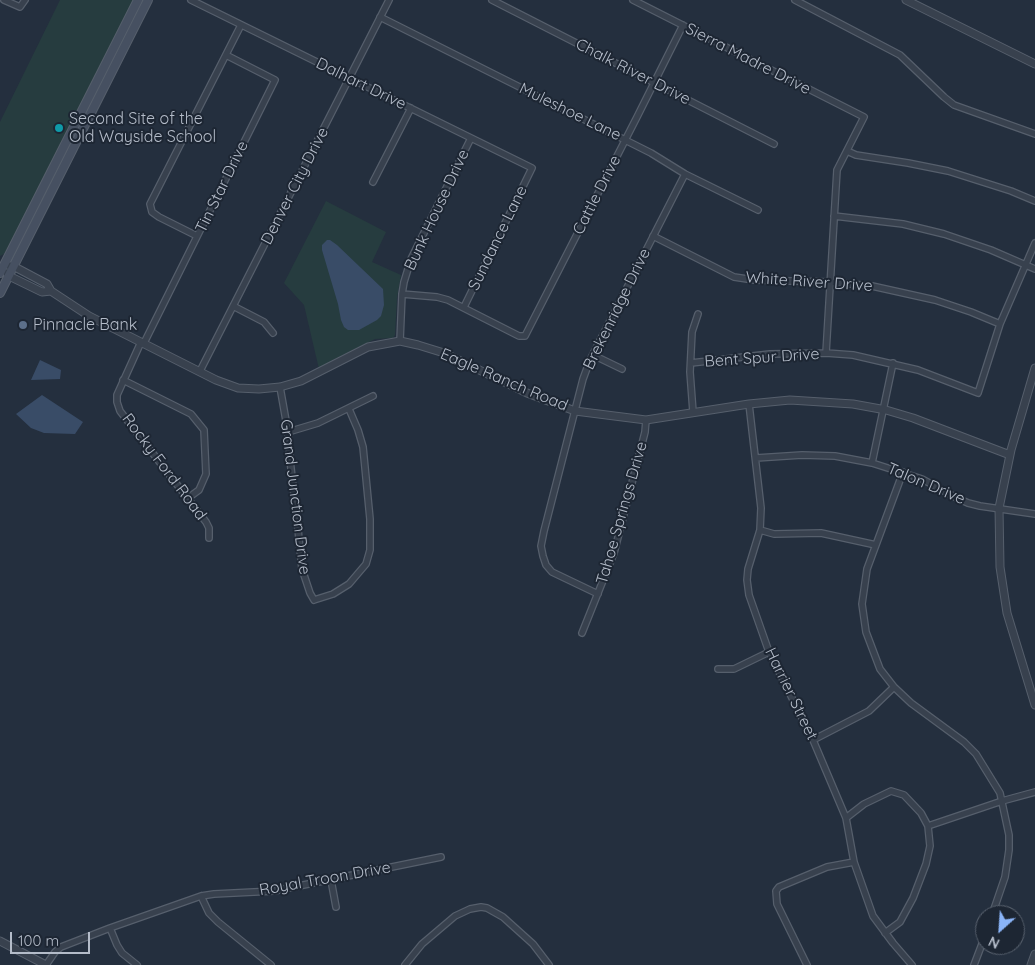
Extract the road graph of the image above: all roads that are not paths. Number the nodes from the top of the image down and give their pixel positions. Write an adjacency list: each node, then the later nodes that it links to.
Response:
1 (4, 0): 2 (street)
2 (25, 0)
3 (138, 0): 35 (main road)
4 (148, 0): 34 (main road)
5 (190, 0): 12 (street, Dalhart Drive)
6 (388, 0): 11 (street, Denver City Drive)
7 (492, 0): 17 (street, Chalk River Drive)
8 (633, 0): 13 (street, Sierra Madre Drive)
9 (795, 0): 19 (street)
10 (906, 0): 15 (street)
11 (380, 17): 16 (street, Denver City Drive); 21 (street, Muleshoe Lane)
12 (240, 25): 14 (street); 16 (street, Dalhart Drive)
13 (683, 26): 17 (street, Cattle Drive); 23 (street, Sierra Madre Drive)
14 (226, 55): 30 (street); 30 (street, Tin Star Drive)
15 (1035, 64)
16 (349, 78): 18 (street, Dalhart Drive); 42 (street, Denver City Drive)
17 (654, 82): 21 (street, Cattle Drive); 22 (street, Chalk River Drive)
18 (411, 108): 20 (street, Dalhart Drive); 26 (street)
19 (1035, 134)
20 (471, 138): 24 (street, Dalhart Drive); 41 (street, Bunk House Drive)
21 (625, 140): 25 (street, Muleshoe Lane); 43 (street, Cattle Drive)
22 (774, 144)
23 (847, 151): 27 (street); 29 (street)
24 (532, 168): 43 (street, Sundance Lane)
25 (685, 174): 28 (street, Muleshoe Lane); 31 (street, Brekenridge Drive)
26 (373, 182)
27 (1035, 201)
28 (758, 210)
29 (834, 216): 33 (street); 38 (street)
30 (197, 236): 48 (street, Tin Star Drive)
31 (653, 236): 38 (street, White River Drive); 50 (street, Brekenridge Drive)
32 (1035, 243): 33 (street)
33 (1025, 264): 36 (street); 45 (street)
34 (13, 266): 35 (street); 37 (main road); 39 (street, Eagle Ranch Road)
35 (1, 269): 37 (street)
36 (1035, 269)
37 (8, 276): 39 (street, Eagle Ranch Road); 40 (main road)
38 (830, 282): 45 (street, White River Drive); 49 (street)
39 (51, 291): 48 (street, Eagle Ranch Road)
40 (0, 294)
41 (402, 294): 43 (street); 47 (street, Bunk House Drive)
42 (233, 306): 46 (street); 55 (street, Denver City Drive)
43 (464, 307)
44 (698, 314): 52 (street)
45 (1000, 324): 51 (street, Bent Spur Drive)
46 (273, 332)
47 (400, 341): 57 (street, Eagle Ranch Road); 62 (street, Eagle Ranch Road)
48 (142, 342): 55 (street, Eagle Ranch Road); 56 (street, Rocky Ford Road)
49 (826, 353): 51 (street, Bent Spur Drive); 52 (street, Bent Spur Drive)
50 (593, 355): 54 (street); 62 (street, Brekenridge Drive)
51 (893, 363): 61 (street)
52 (691, 364): 63 (street)
53 (1035, 368): 66 (street)
54 (622, 370)
55 (200, 372): 57 (street, Eagle Ranch Road)
56 (123, 380): 70 (street, Rocky Ford Road); 70 (street)
57 (280, 387): 65 (street, Grand Junction Drive)
58 (373, 396): 60 (street)
59 (749, 404): 61 (street, Eagle Ranch Road); 63 (street, Eagle Ranch Road); 67 (street, Harrier Street)
60 (349, 409): 65 (street); 65 (street, Grand Junction Drive)
61 (884, 410): 66 (street, Eagle Ranch Road); 68 (street)
62 (575, 411): 64 (street, Eagle Ranch Road); 76 (street, Brekenridge Drive)
63 (693, 412): 64 (street, Eagle Ranch Road)
64 (646, 420): 76 (street, Tahoe Springs Drive)
65 (288, 432)
66 (1010, 455): 71 (street)
67 (756, 458): 68 (street, Talon Drive); 73 (street, Harrier Street)
68 (872, 463): 69 (street, Talon Drive)
69 (903, 472): 71 (street, Talon Drive); 75 (street)
70 (188, 498): 74 (street, Rocky Ford Road)
71 (999, 508): 72 (street, Talon Drive); 81 (street)
72 (1035, 514)
73 (760, 530): 75 (street); 78 (street, Harrier Street)
74 (209, 538)
75 (876, 545): 80 (street)
76 (598, 594): 77 (street, Tahoe Springs Drive)
77 (582, 633)
78 (769, 652): 79 (street); 82 (street, Harrier Street)
79 (718, 669)
80 (894, 687): 82 (street); 84 (street)
81 (1035, 704)
82 (813, 740): 85 (street, Harrier Street)
83 (1035, 792): 84 (street)
84 (1002, 800): 86 (street); 91 (street)
85 (846, 818): 86 (street); 88 (street, Harrier Street)
86 (928, 826): 94 (street)
87 (440, 857): 89 (street, Royal Troon Drive)
88 (854, 862): 94 (street, Harrier Street); 102 (street)
89 (331, 880): 90 (street, Royal Troon Drive); 92 (street)
90 (202, 896): 93 (street, Royal Troon Drive); 99 (street)
91 (996, 905)
92 (336, 907)
93 (110, 928): 97 (street, Royal Troon Drive); 98 (street)
94 (886, 933): 103 (street, Harrier Street)
95 (0, 941): 97 (street)
96 (1035, 954): 104 (street)
97 (46, 965)
98 (137, 965)
99 (271, 965)
100 (405, 965): 101 (street)
101 (549, 965)
102 (807, 965)
103 (912, 965)
104 (1030, 965)

